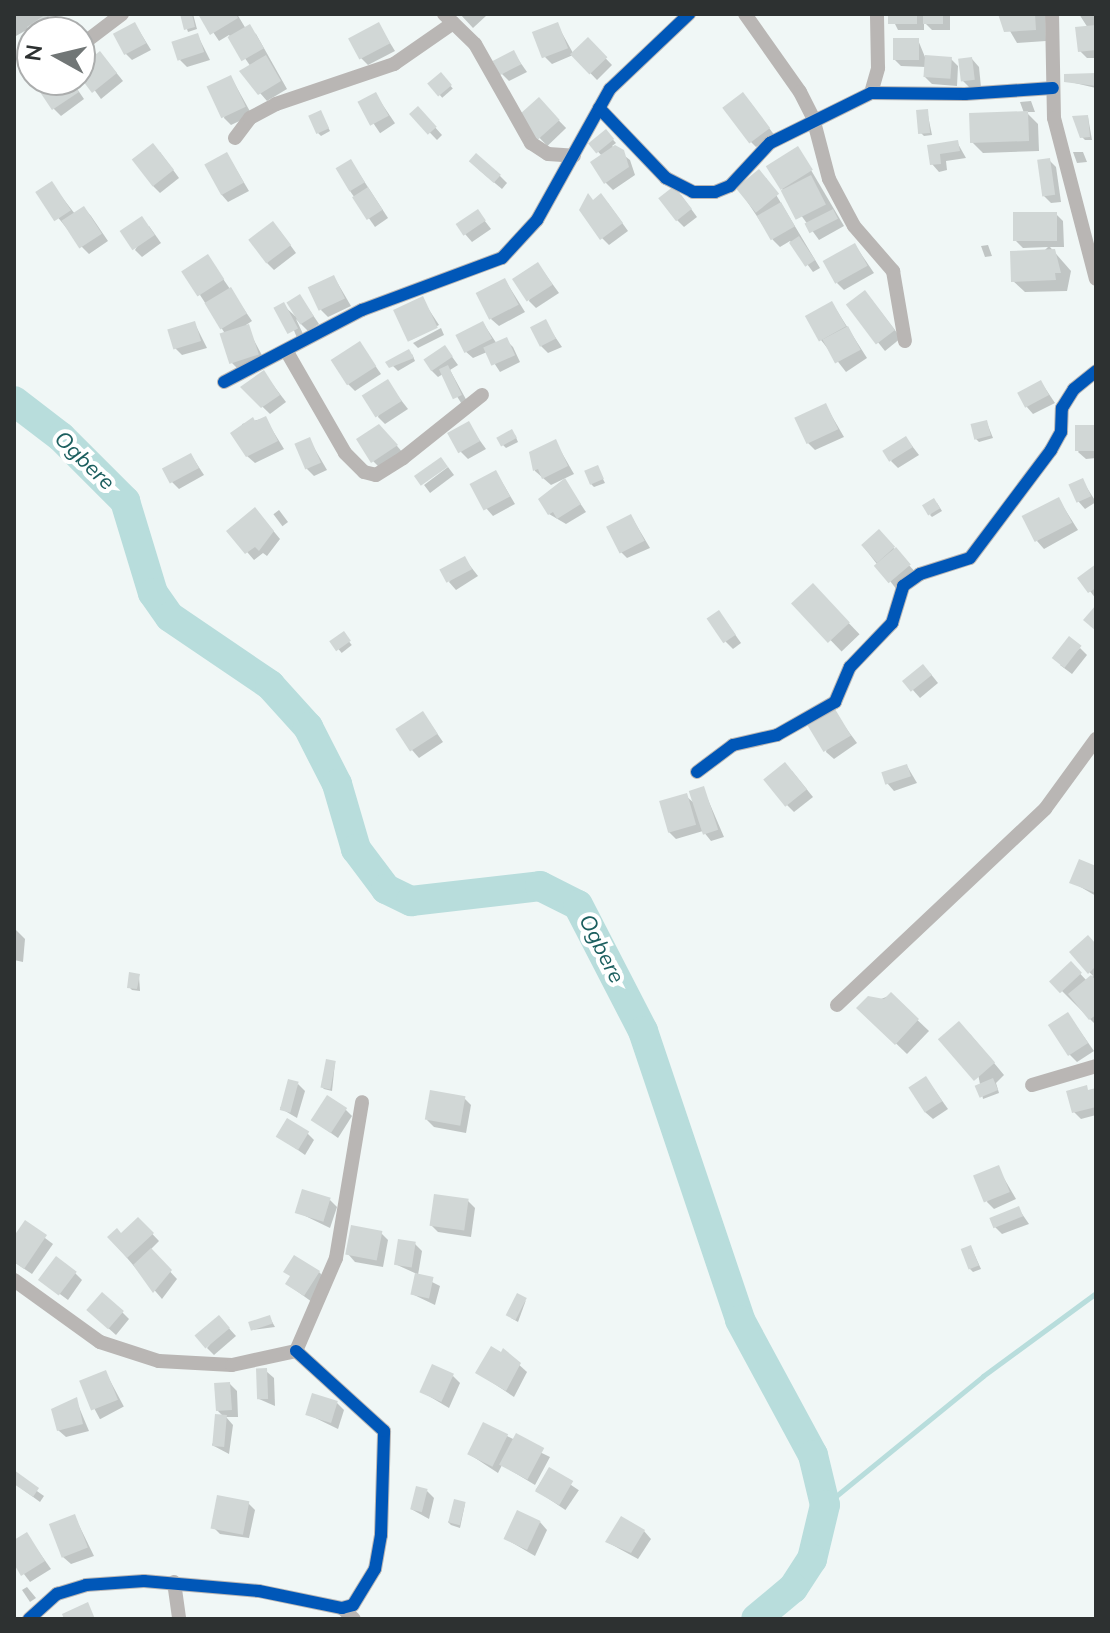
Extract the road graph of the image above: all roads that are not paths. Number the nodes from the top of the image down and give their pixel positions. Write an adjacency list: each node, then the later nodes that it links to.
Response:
1 (122, 14): 7 (street)
2 (689, 14): 10 (street)
3 (745, 14): 11 (street)
4 (877, 14): 9 (street)
5 (1052, 14): 8 (street)
6 (449, 18): 12 (street); 13 (street)
7 (96, 34)
8 (1053, 88): 9 (street); 14 (street)
9 (871, 93): 11 (street)
10 (599, 108): 11 (street); 13 (street)
11 (813, 118): 15 (street)
12 (235, 138)
13 (574, 156): 16 (street)
14 (1096, 279)
15 (905, 341)
16 (287, 352): 18 (street); 19 (street)
17 (1096, 371): 21 (street)
18 (224, 382)
19 (482, 395)
20 (1096, 739): 22 (street)
21 (697, 772)
22 (837, 1005)
23 (1096, 1066): 24 (street)
24 (1032, 1085)
25 (362, 1102): 27 (street)
26 (14, 1280): 27 (street)
27 (296, 1351): 29 (street)
28 (174, 1582): 29 (street); 30 (street); 31 (street)
29 (342, 1608): 32 (street)
30 (29, 1619)
31 (179, 1619)
32 (354, 1619)

